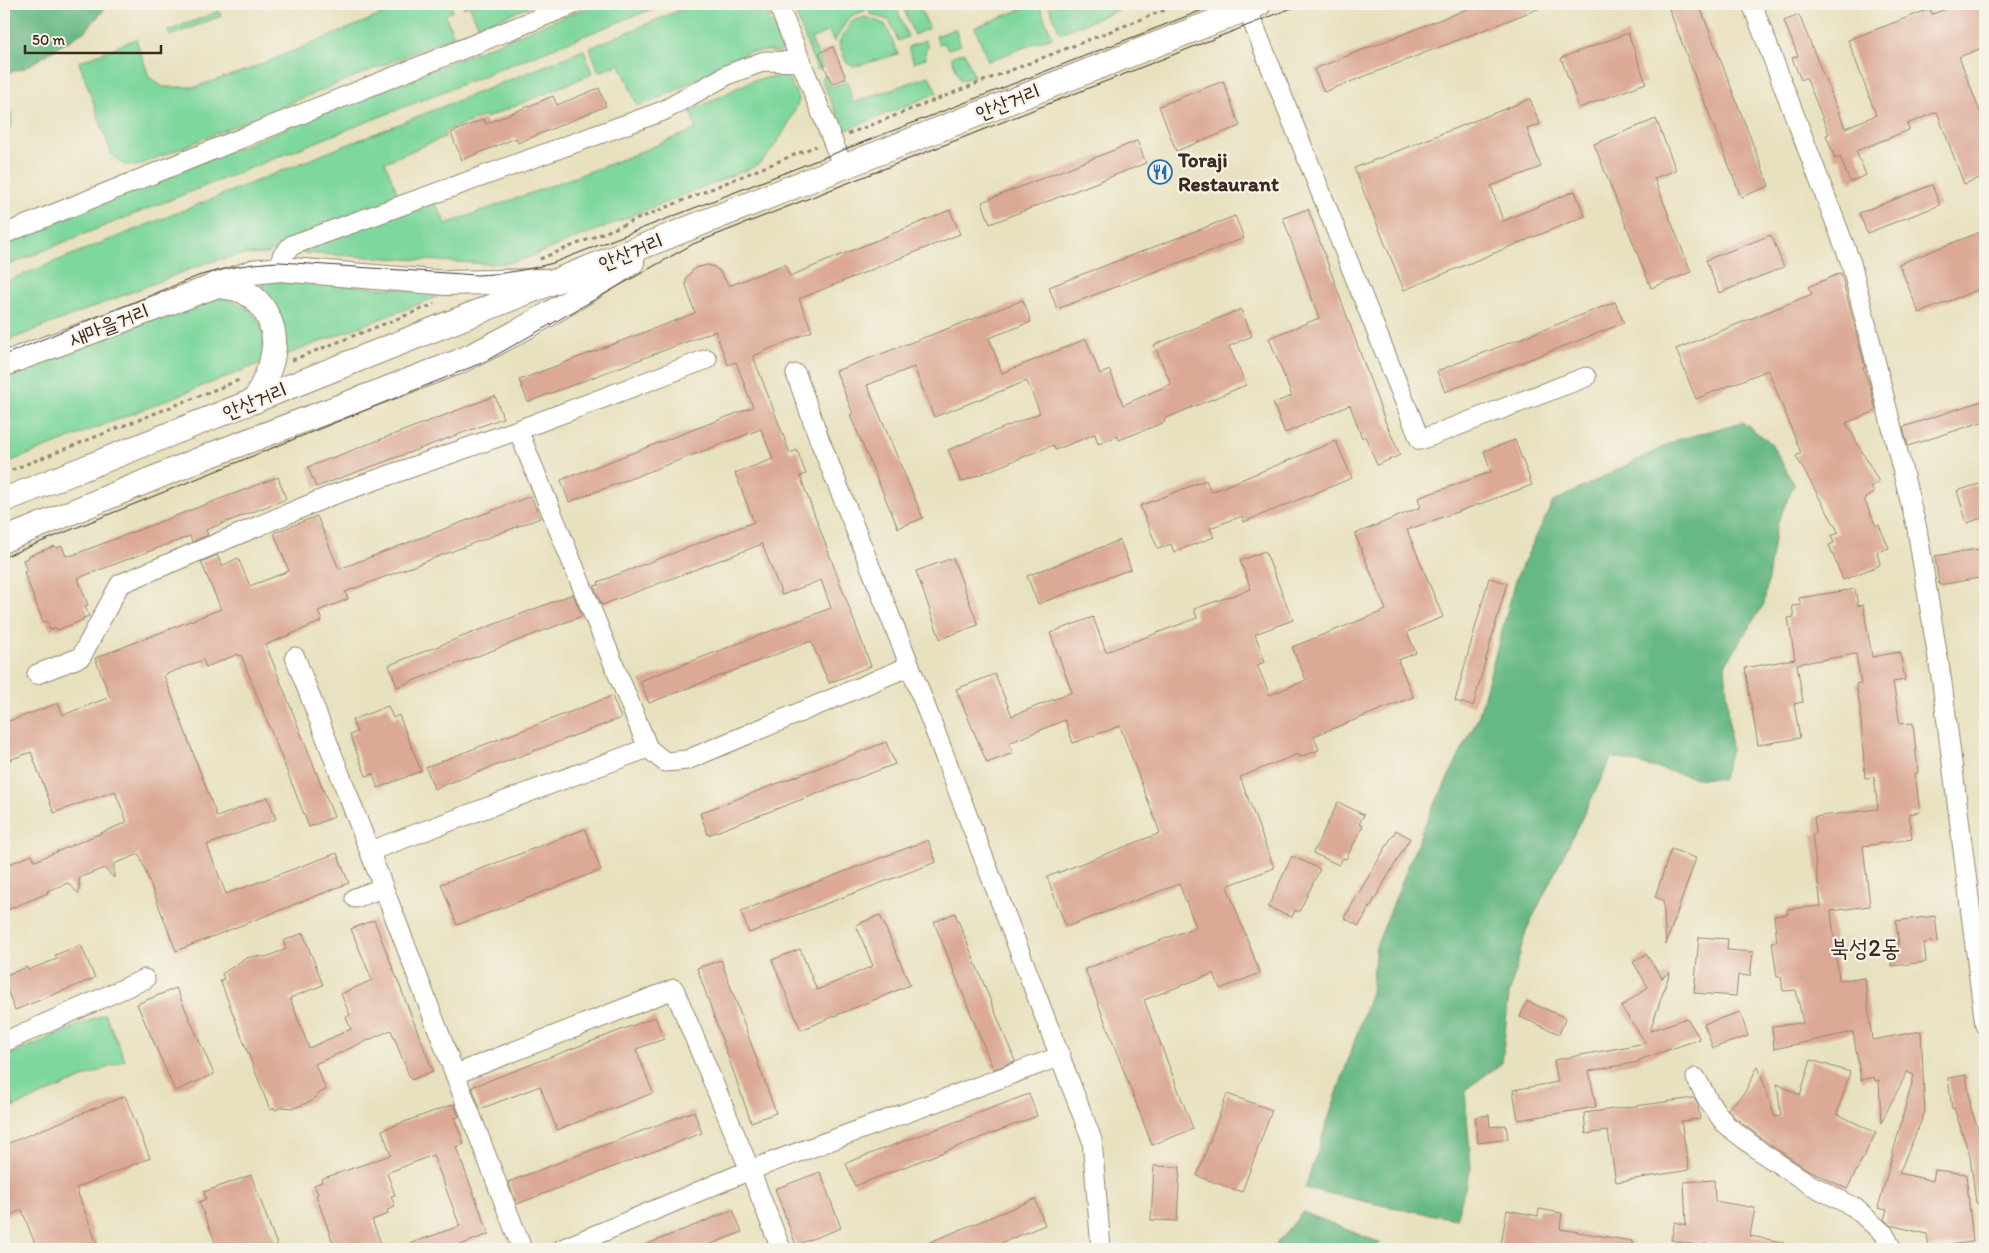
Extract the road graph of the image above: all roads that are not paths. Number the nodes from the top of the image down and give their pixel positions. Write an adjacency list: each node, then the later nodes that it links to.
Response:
1 (574, 4): 8 (street)
2 (778, 4): 5 (street)
3 (1752, 4): 28 (street)
4 (1253, 6): 6 (main road, 안산거리); 15 (street)
5 (802, 62): 6 (street); 9 (street)
6 (844, 167): 7 (main road, 안산거리)
7 (677, 233): 10 (main road, 안산거리); 19 (main road)
8 (4, 234)
9 (280, 269): 10 (main road, 새마을거리); 11 (main road, 새마을거리)
10 (559, 281): 16 (main road, 안산거리)
11 (214, 285): 13 (main road, 새마을거리); 16 (main road)
12 (706, 359): 17 (street)
13 (4, 364)
14 (796, 374): 21 (street)
15 (1586, 377)
16 (255, 401): 18 (main road, 안산거리)
17 (518, 430): 22 (street); 23 (street)
18 (4, 500)
19 (4, 540)
20 (294, 657): 24 (street)
21 (910, 666): 23 (street); 30 (street)
22 (38, 674)
23 (648, 748): 24 (street)
24 (370, 852): 25 (street)
25 (383, 888): 26 (street); 31 (street)
26 (354, 898)
27 (145, 979): 29 (street)
28 (1985, 1025)
29 (4, 1042)
30 (1061, 1056): 33 (street); 37 (street)
31 (456, 1074): 33 (street); 34 (street)
32 (1696, 1078): 38 (street)
33 (750, 1170): 35 (street); 36 (street)
34 (522, 1249)
35 (562, 1249)
36 (782, 1249)
37 (1101, 1249)
38 (1892, 1249)

